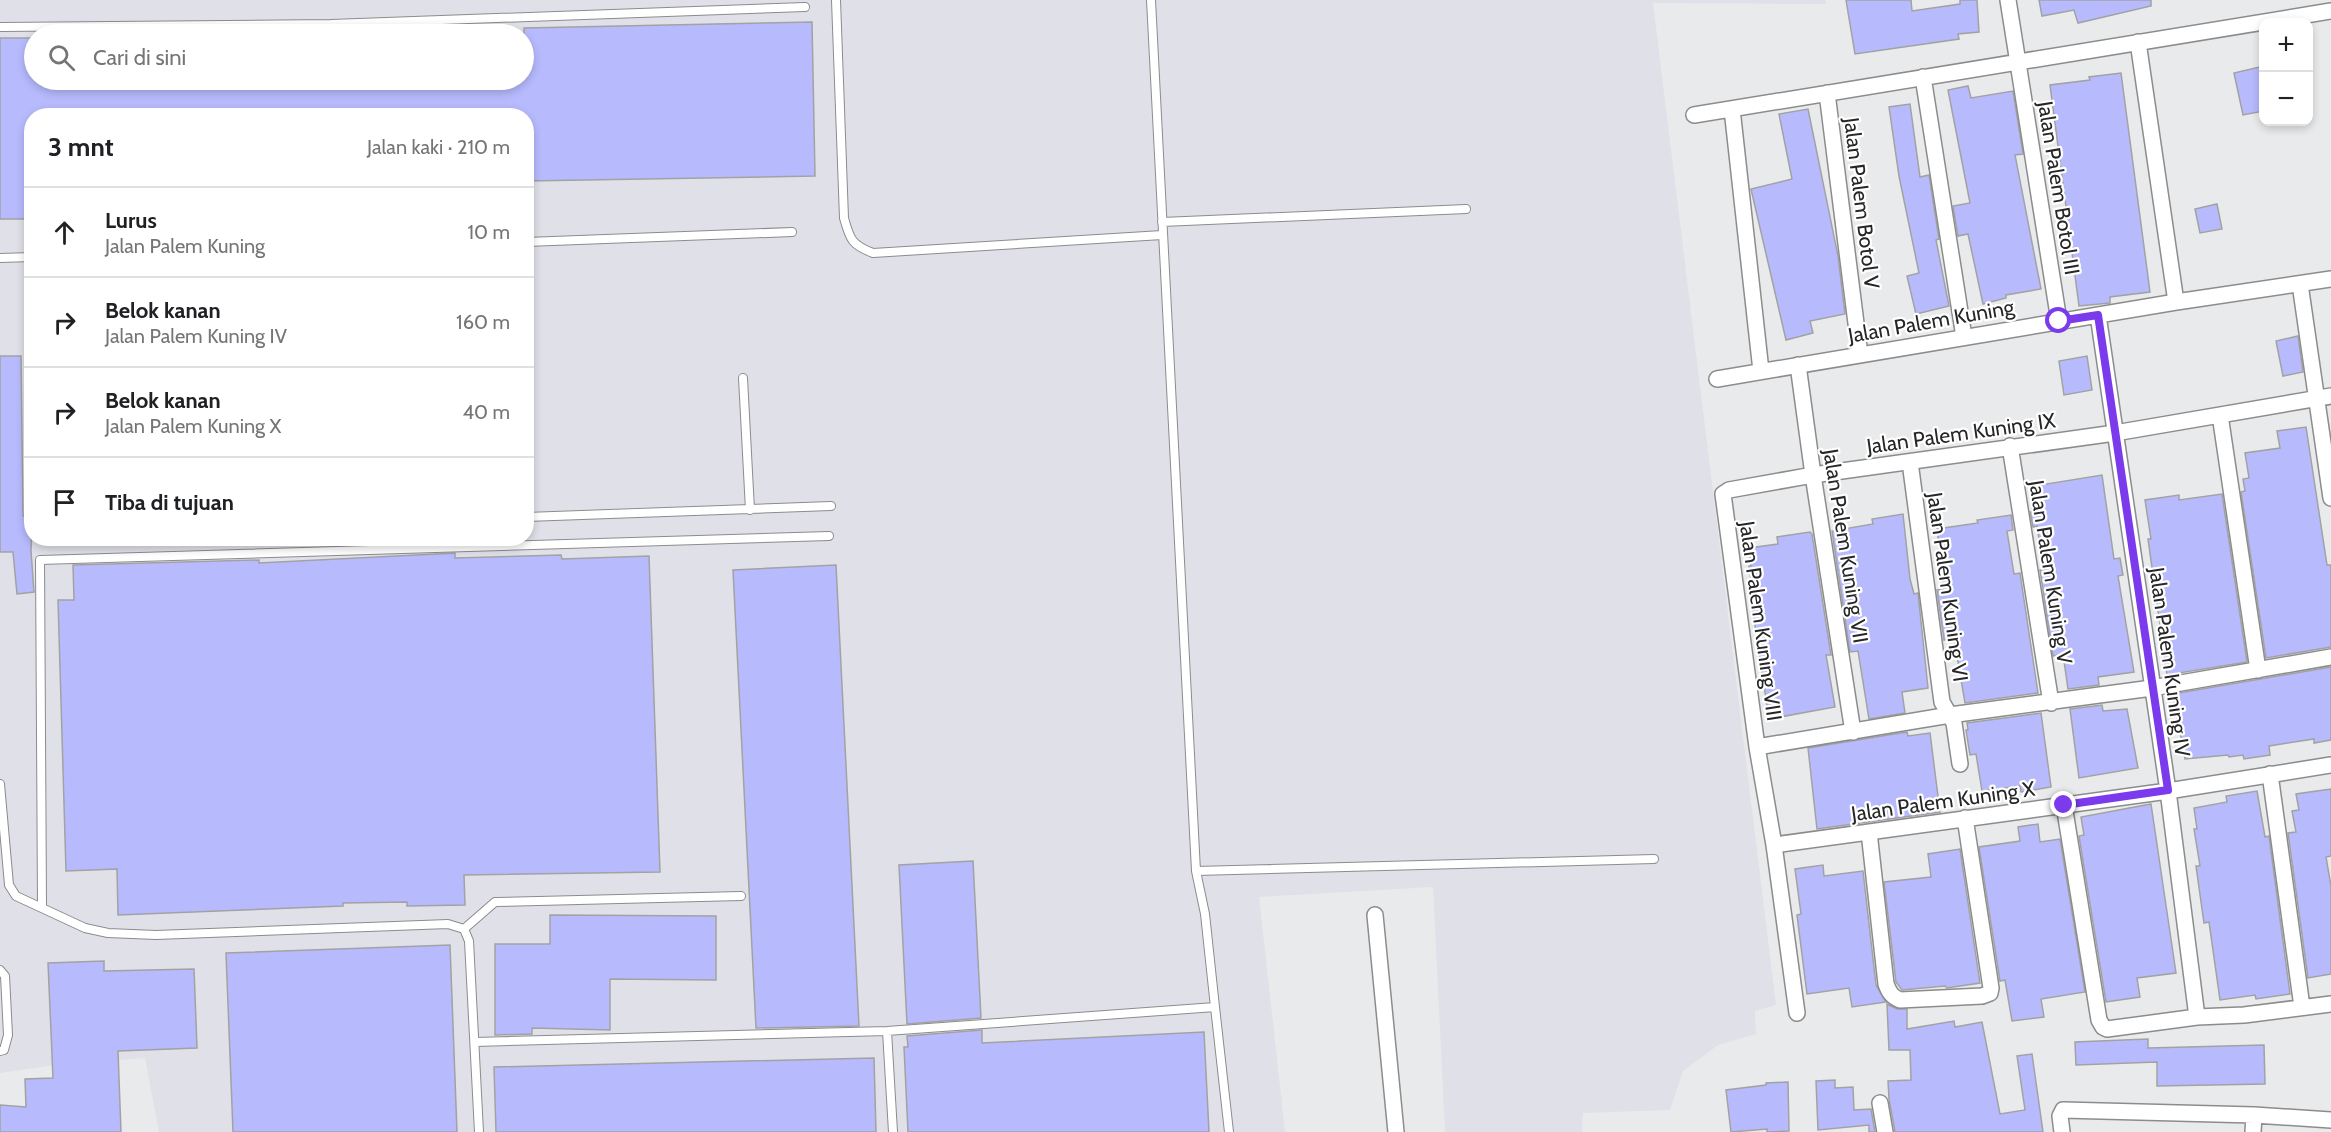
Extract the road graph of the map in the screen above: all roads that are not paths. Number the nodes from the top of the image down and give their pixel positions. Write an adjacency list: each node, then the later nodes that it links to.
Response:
1 (836, 0): 18 (lane)
2 (1151, 0): 16 (lane)
3 (2008, 0): 10 (street, Jalan Palem Botol III)
4 (805, 6): 6 (lane)
5 (2331, 10): 9 (street)
6 (331, 24)
7 (0, 27): 8 (lane)
8 (24, 27)
9 (2138, 42): 10 (street); 24 (street)
10 (2017, 62): 11 (street); 26 (street, Jalan Palem Botol III)
11 (1923, 77): 12 (street); 27 (street)
12 (1827, 93): 13 (street); 28 (street, Jalan Palem Botol V)
13 (1732, 109): 14 (street); 30 (street)
14 (1694, 115)
15 (1466, 209): 16 (lane)
16 (1162, 222): 18 (lane)
17 (792, 232): 19 (lane)
18 (1162, 235): 63 (lane)
19 (534, 243)
20 (24, 257): 21 (lane)
21 (0, 258)
22 (2331, 279): 23 (street, Jalan Palem Kuning)
23 (2300, 284): 24 (street, Jalan Palem Kuning); 33 (street)
24 (2176, 302): 25 (street, Jalan Palem Kuning)
25 (2098, 315): 26 (street, Jalan Palem Kuning); 35 (street, Jalan Palem Kuning IV)
26 (2059, 321): 27 (street, Jalan Palem Kuning)
27 (1964, 337): 28 (street, Jalan Palem Kuning)
28 (1860, 355): 29 (street, Jalan Palem Kuning)
29 (1798, 365): 30 (street, Jalan Palem Kuning); 38 (street, Jalan Palem Kuning VII)
30 (1761, 371): 32 (street, Jalan Palem Kuning)
31 (743, 378): 41 (lane)
32 (1717, 379)
33 (2324, 398): 34 (street, Jalan Palem Kuning IX); 39 (street)
34 (2220, 415): 35 (street, Jalan Palem Kuning IX); 47 (street)
35 (2115, 433): 36 (street, Jalan Palem Kuning IX); 48 (street, Jalan Palem Kuning IV)
36 (2010, 447): 37 (street, Jalan Palem Kuning IX); 49 (street, Jalan Palem Kuning V)
37 (1910, 462): 38 (street, Jalan Palem Kuning IX); 50 (street, Jalan Palem Kuning VI)
38 (1813, 475): 51 (street, Jalan Palem Kuning VII); 52 (street, Jalan Palem Kuning VIII)
39 (2331, 498)
40 (831, 506): 41 (lane)
41 (750, 510): 42 (lane)
42 (534, 517)
43 (829, 536): 44 (lane)
44 (534, 545)
45 (500, 546): 65 (lane)
46 (2331, 657): 47 (street)
47 (2258, 670): 48 (street)
48 (2152, 688): 49 (street); 57 (street, Jalan Palem Kuning IV)
49 (2050, 703): 50 (street)
50 (1950, 716): 51 (street); 53 (street, Jalan Palem Kuning VI)
51 (1853, 732): 52 (street)
52 (1757, 747): 61 (street, Jalan Palem Kuning VIII)
53 (1960, 764)
54 (2331, 765): 55 (street, Jalan Palem Kuning X)
55 (2270, 774): 57 (street, Jalan Palem Kuning X); 71 (street)
56 (0, 784): 65 (lane)
57 (2168, 790): 58 (street, Jalan Palem Kuning X); 73 (street, Jalan Palem Kuning IV)
58 (2064, 805): 59 (street, Jalan Palem Kuning X); 73 (street)
59 (1965, 818): 60 (street, Jalan Palem Kuning X); 60 (street)
60 (1869, 832): 61 (street, Jalan Palem Kuning X)
61 (1774, 845): 72 (street, Jalan Palem Kuning VIII)
62 (1654, 859): 63 (lane)
63 (1197, 871): 70 (lane)
64 (741, 896): 67 (lane)
65 (42, 906): 67 (lane)
66 (1375, 915): 83 (street)
67 (464, 929): 75 (lane)
68 (0, 970): 76 (lane)
69 (2331, 1004): 71 (street)
70 (1215, 1007): 74 (lane); 82 (lane)
71 (2302, 1007): 73 (street)
72 (1797, 1013)
73 (2197, 1017)
74 (887, 1031): 75 (lane); 81 (lane)
75 (475, 1042): 80 (lane)
76 (0, 1051)
77 (1880, 1103): 84 (street)
78 (2254, 1115): 79 (street); 85 (street); 86 (street)
79 (2331, 1120)
80 (479, 1132)
81 (893, 1132)
82 (1229, 1132)
83 (1396, 1132)
84 (1885, 1132)
85 (2062, 1132)
86 (2253, 1132)

